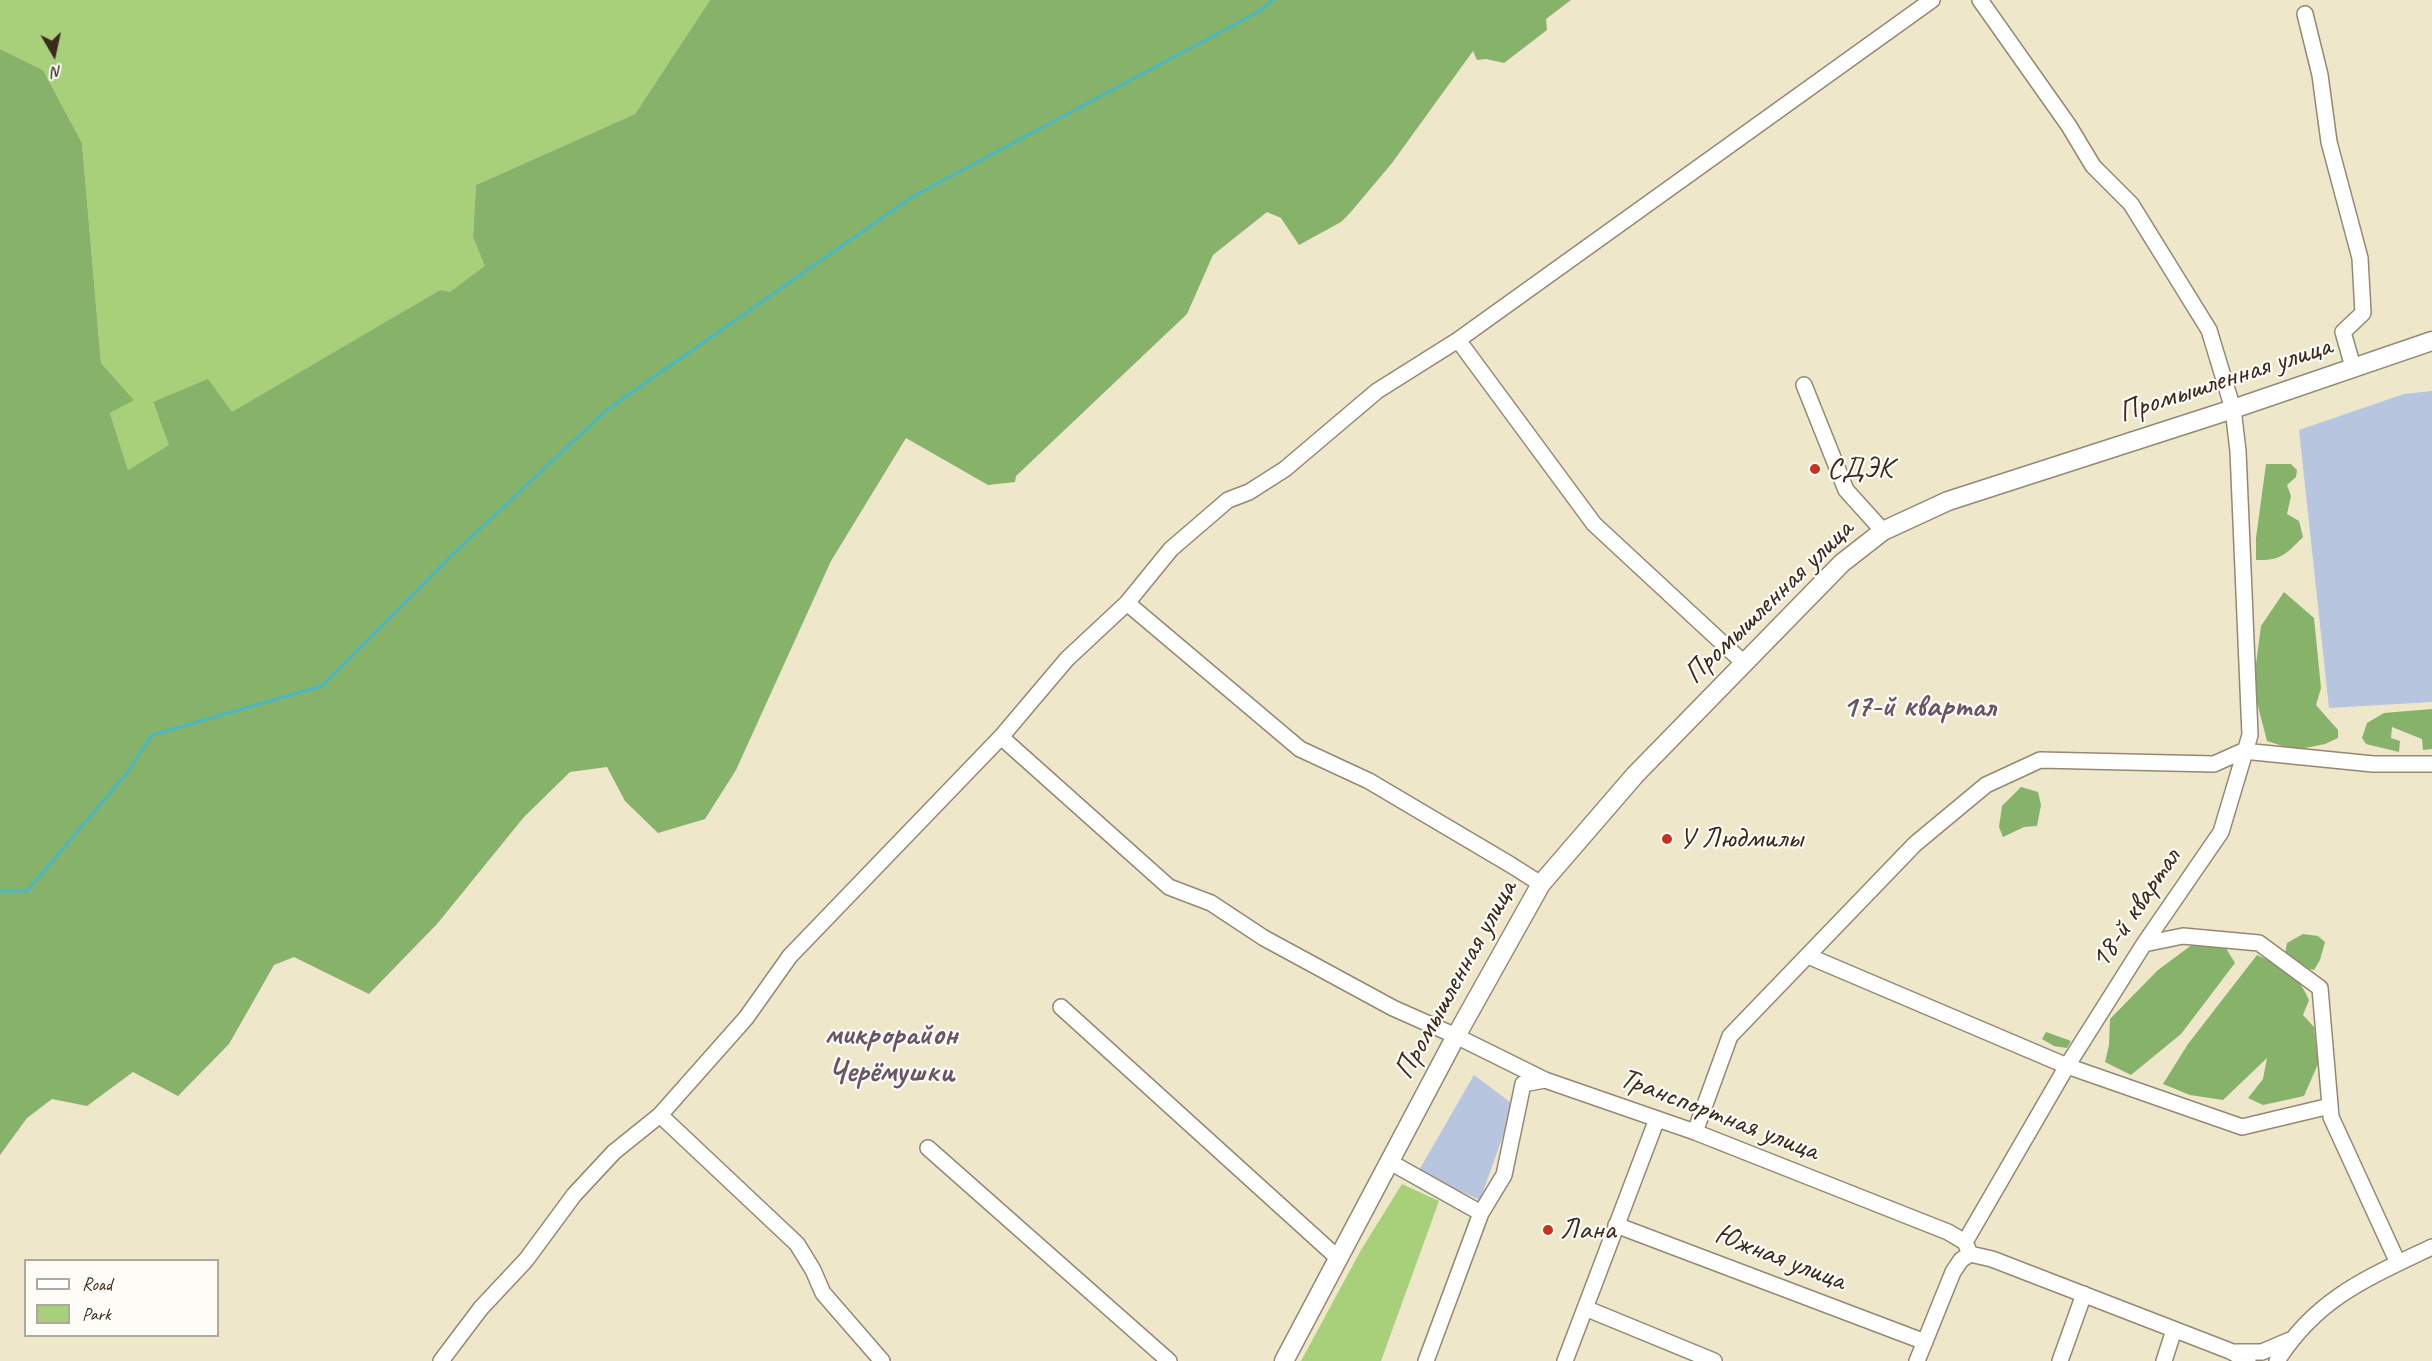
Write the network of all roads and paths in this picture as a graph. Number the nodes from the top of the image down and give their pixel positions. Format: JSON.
{"nodes":[{"id":1,"x":1932,"y":0,"type":"edge"},
{"id":2,"x":1980,"y":0,"type":"edge"},
{"id":3,"x":2305,"y":14,"type":"dead end"},
{"id":4,"x":1458,"y":340,"type":"junction"},
{"id":5,"x":2432,"y":341,"type":"edge"},
{"id":6,"x":2353,"y":367,"type":"junction"},
{"id":7,"x":1804,"y":385,"type":"dead end"},
{"id":8,"x":2233,"y":409,"type":"junction"},
{"id":9,"x":1883,"y":531,"type":"junction"},
{"id":10,"x":1127,"y":603,"type":"junction"},
{"id":11,"x":1745,"y":664,"type":"junction"},
{"id":12,"x":1001,"y":737,"type":"junction"},
{"id":13,"x":2243,"y":751,"type":"junction"},
{"id":14,"x":2432,"y":764,"type":"edge"},
{"id":15,"x":1540,"y":885,"type":"junction"},
{"id":16,"x":2144,"y":944,"type":"junction"},
{"id":17,"x":1808,"y":956,"type":"junction"},
{"id":18,"x":1061,"y":1007,"type":"dead end"},
{"id":19,"x":1456,"y":1036,"type":"junction"},
{"id":20,"x":2067,"y":1066,"type":"junction"},
{"id":21,"x":1545,"y":1080,"type":"junction"},
{"id":22,"x":2330,"y":1106,"type":"junction"},
{"id":23,"x":660,"y":1115,"type":"junction"},
{"id":24,"x":1657,"y":1119,"type":"junction"},
{"id":25,"x":1695,"y":1132,"type":"junction"},
{"id":26,"x":928,"y":1148,"type":"dead end"},
{"id":27,"x":1390,"y":1162,"type":"junction"},
{"id":28,"x":1481,"y":1213,"type":"junction"},
{"id":29,"x":1616,"y":1225,"type":"junction"},
{"id":30,"x":2432,"y":1247,"type":"edge"},
{"id":31,"x":1968,"y":1248,"type":"junction"},
{"id":32,"x":1339,"y":1259,"type":"junction"},
{"id":33,"x":2398,"y":1263,"type":"junction"},
{"id":34,"x":2084,"y":1294,"type":"junction"},
{"id":35,"x":1584,"y":1308,"type":"junction"},
{"id":36,"x":2174,"y":1330,"type":"junction"},
{"id":37,"x":2290,"y":1340,"type":"junction"},
{"id":38,"x":1925,"y":1342,"type":"junction"},
{"id":39,"x":2230,"y":1351,"type":"junction"},
{"id":40,"x":441,"y":1361,"type":"edge"},
{"id":41,"x":882,"y":1361,"type":"edge"},
{"id":42,"x":1169,"y":1361,"type":"edge"},
{"id":43,"x":1284,"y":1361,"type":"edge"},
{"id":44,"x":1426,"y":1361,"type":"edge"},
{"id":45,"x":1565,"y":1361,"type":"edge"},
{"id":46,"x":1714,"y":1361,"type":"edge"},
{"id":47,"x":1917,"y":1361,"type":"edge"},
{"id":48,"x":2060,"y":1361,"type":"edge"},
{"id":49,"x":2164,"y":1361,"type":"edge"},
{"id":50,"x":2248,"y":1361,"type":"edge"},
{"id":51,"x":2277,"y":1361,"type":"edge"}],
"edges":[{"from":1,"to":4,"type":"street"},
{"from":2,"to":8,"type":"street","name":"18-й квартал"},
{"from":3,"to":6,"type":"street"},
{"from":4,"to":10,"type":"street"},
{"from":4,"to":11,"type":"street"},
{"from":5,"to":6,"type":"main road","name":"Промышленная улица"},
{"from":6,"to":8,"type":"main road","name":"Промышленная улица"},
{"from":7,"to":9,"type":"street"},
{"from":8,"to":9,"type":"main road","name":"Промышленная улица"},
{"from":8,"to":13,"type":"street","name":"18-й квартал"},
{"from":9,"to":11,"type":"main road","name":"Промышленная улица"},
{"from":10,"to":12,"type":"street"},
{"from":10,"to":15,"type":"street"},
{"from":11,"to":15,"type":"main road","name":"Промышленная улица"},
{"from":12,"to":19,"type":"street","name":"Транспортная улица"},
{"from":12,"to":23,"type":"street"},
{"from":13,"to":14,"type":"street"},
{"from":13,"to":16,"type":"street","name":"18-й квартал"},
{"from":13,"to":17,"type":"street"},
{"from":15,"to":19,"type":"main road","name":"Промышленная улица"},
{"from":16,"to":20,"type":"street","name":"18-й квартал"},
{"from":16,"to":22,"type":"street"},
{"from":17,"to":20,"type":"street"},
{"from":17,"to":25,"type":"street"},
{"from":18,"to":32,"type":"street"},
{"from":19,"to":21,"type":"street","name":"Транспортная улица"},
{"from":19,"to":27,"type":"main road","name":"Промышленная улица"},
{"from":20,"to":22,"type":"street"},
{"from":20,"to":31,"type":"street","name":"18-й квартал"},
{"from":21,"to":24,"type":"street","name":"Транспортная улица"},
{"from":21,"to":28,"type":"street"},
{"from":22,"to":33,"type":"street"},
{"from":23,"to":40,"type":"street"},
{"from":23,"to":41,"type":"street"},
{"from":24,"to":25,"type":"street","name":"Транспортная улица"},
{"from":24,"to":29,"type":"street"},
{"from":25,"to":31,"type":"street","name":"Транспортная улица"},
{"from":26,"to":42,"type":"street"},
{"from":27,"to":28,"type":"street"},
{"from":27,"to":32,"type":"main road","name":"Промышленная улица"},
{"from":28,"to":44,"type":"street"},
{"from":29,"to":35,"type":"street"},
{"from":29,"to":38,"type":"street","name":"Южная улица"},
{"from":30,"to":33,"type":"street"},
{"from":31,"to":34,"type":"street","name":"Транспортная улица"},
{"from":31,"to":38,"type":"street","name":"18-й квартал"},
{"from":32,"to":43,"type":"main road","name":"Промышленная улица"},
{"from":33,"to":37,"type":"street"},
{"from":34,"to":36,"type":"street","name":"Транспортная улица"},
{"from":34,"to":48,"type":"street"},
{"from":35,"to":45,"type":"street"},
{"from":35,"to":46,"type":"street"},
{"from":36,"to":39,"type":"street","name":"Транспортная улица"},
{"from":36,"to":49,"type":"street"},
{"from":37,"to":39,"type":"street"},
{"from":37,"to":51,"type":"street"},
{"from":38,"to":47,"type":"street","name":"18-й квартал"},
{"from":39,"to":50,"type":"street"}]}
